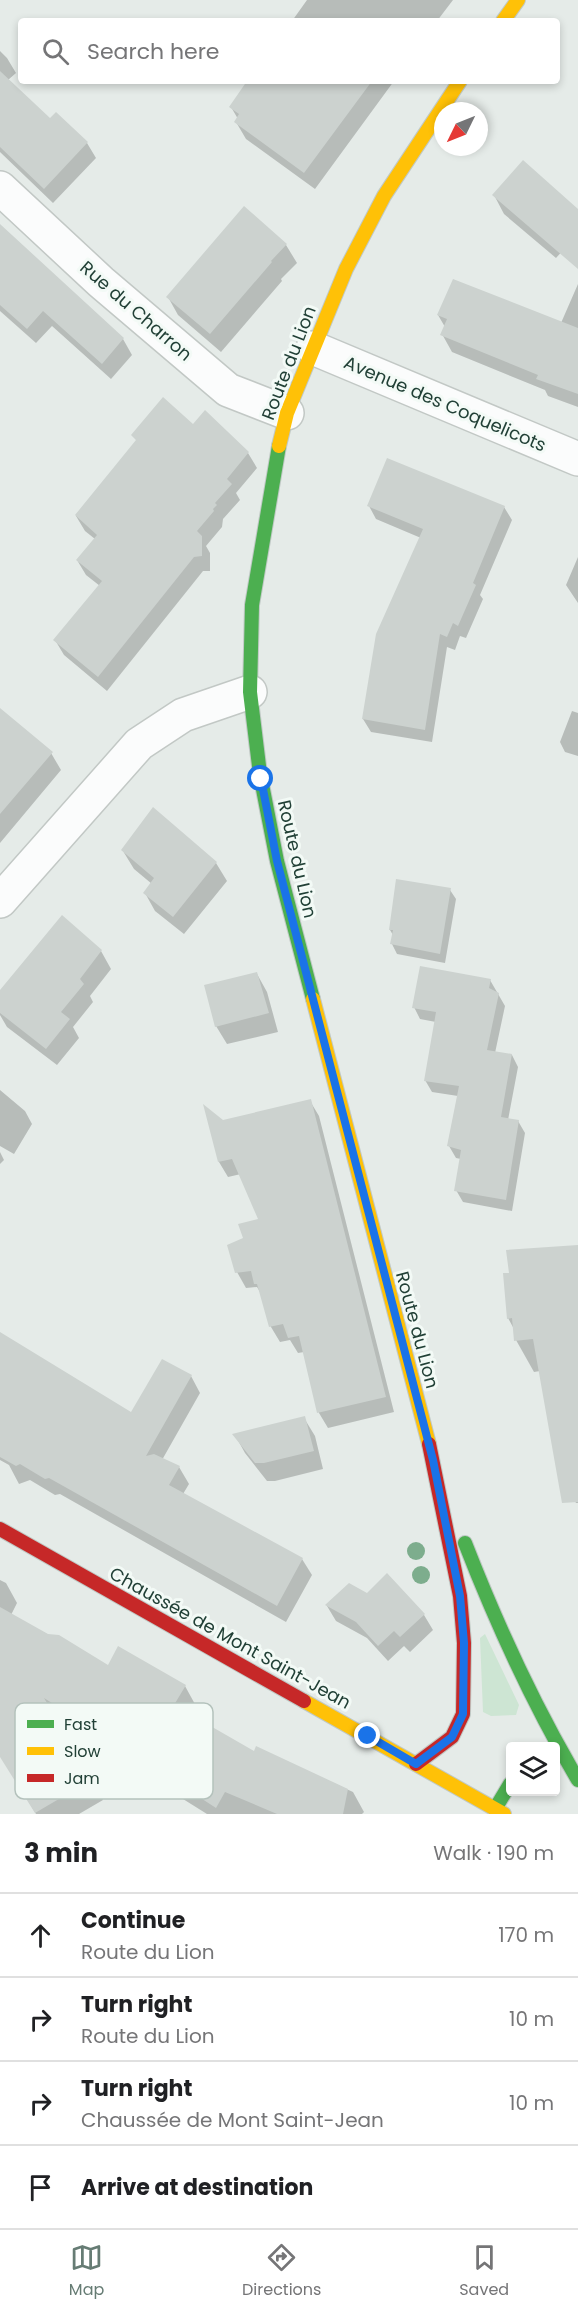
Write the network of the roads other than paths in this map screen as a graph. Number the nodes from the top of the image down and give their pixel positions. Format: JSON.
{"nodes":[{"id":1,"x":518,"y":0,"type":"edge"},
{"id":2,"x":505,"y":18,"type":"edge"},
{"id":3,"x":458,"y":84,"type":"edge"},
{"id":4,"x":0,"y":188,"type":"edge"},
{"id":5,"x":313,"y":348,"type":"junction"},
{"id":6,"x":286,"y":413,"type":"junction"},
{"id":7,"x":578,"y":459,"type":"edge"},
{"id":8,"x":250,"y":692,"type":"junction"},
{"id":9,"x":0,"y":901,"type":"edge"},
{"id":10,"x":433,"y":1460,"type":"junction"},
{"id":11,"x":0,"y":1529,"type":"edge"},
{"id":12,"x":546,"y":1725,"type":"junction"},
{"id":13,"x":537,"y":1739,"type":"dead end"},
{"id":14,"x":416,"y":1764,"type":"junction"},
{"id":15,"x":578,"y":1780,"type":"edge"},
{"id":16,"x":506,"y":1795,"type":"edge"},
{"id":17,"x":500,"y":1811,"type":"edge"}],
"edges":[{"from":1,"to":2,"type":"street"},
{"from":3,"to":5,"type":"street","name":"Route du Lion"},
{"from":4,"to":6,"type":"street","name":"Rue du Charron"},
{"from":5,"to":6,"type":"street","name":"Route du Lion"},
{"from":5,"to":7,"type":"street","name":"Avenue des Coquelicots"},
{"from":6,"to":8,"type":"street","name":"Route du Lion"},
{"from":8,"to":9,"type":"street"},
{"from":8,"to":10,"type":"street","name":"Route du Lion"},
{"from":10,"to":12,"type":"street","name":"Route du Lion"},
{"from":10,"to":14,"type":"street","name":"Route du Lion"},
{"from":11,"to":14,"type":"street","name":"Chaussée de Mont Saint-Jean"},
{"from":12,"to":13,"type":"street"},
{"from":12,"to":15,"type":"street","name":"Route du Lion"},
{"from":14,"to":17,"type":"street","name":"Chaussée de Mont Saint-Jean"},
{"from":16,"to":17,"type":"street"}]}
